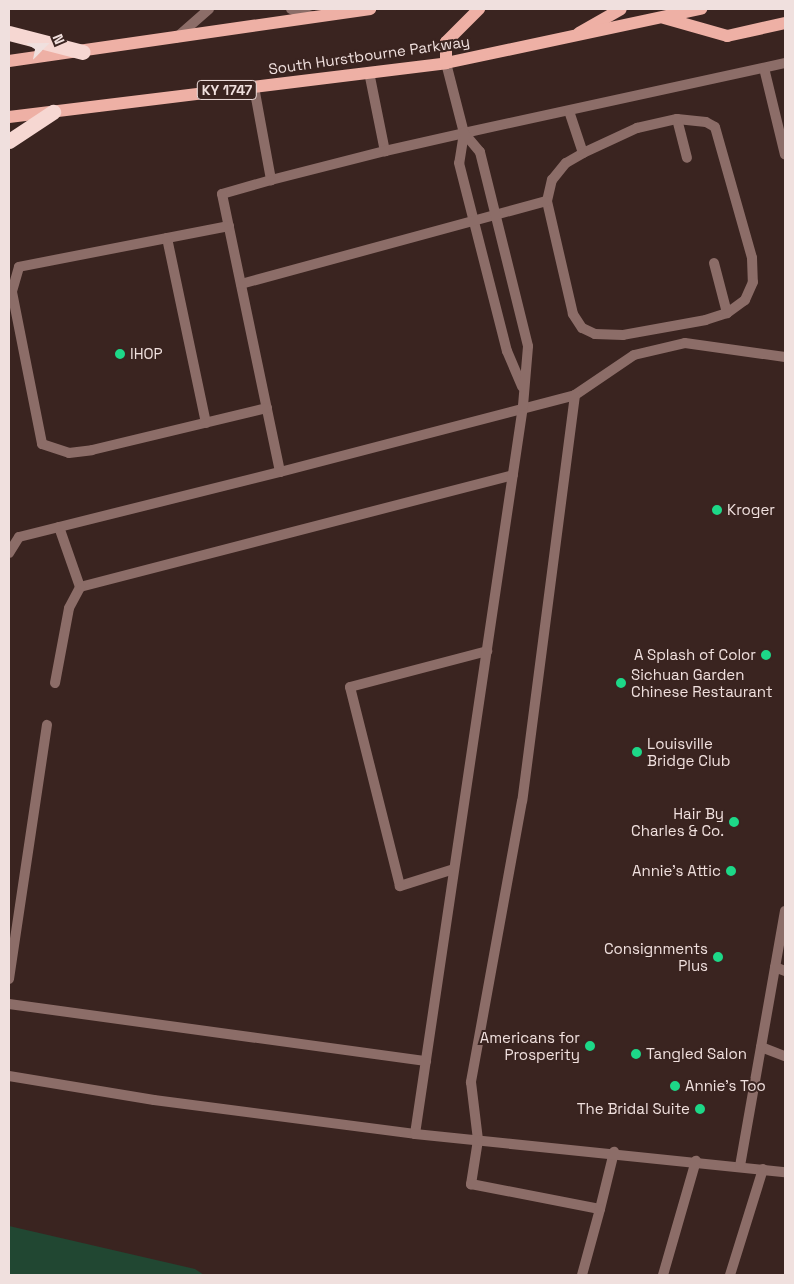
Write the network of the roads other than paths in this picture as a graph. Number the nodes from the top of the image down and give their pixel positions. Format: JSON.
{"nodes":[{"id":1,"x":209,"y":9,"type":"edge"},
{"id":2,"x":291,"y":9,"type":"edge"},
{"id":3,"x":370,"y":9,"type":"edge"},
{"id":4,"x":478,"y":9,"type":"edge"},
{"id":5,"x":621,"y":9,"type":"edge"},
{"id":6,"x":702,"y":9,"type":"edge"},
{"id":7,"x":317,"y":14,"type":"edge"},
{"id":8,"x":664,"y":18,"type":"junction"},
{"id":9,"x":785,"y":23,"type":"edge"},
{"id":10,"x":9,"y":33,"type":"edge"},
{"id":11,"x":175,"y":39,"type":"junction"},
{"id":12,"x":569,"y":39,"type":"junction"},
{"id":13,"x":83,"y":52,"type":"junction"},
{"id":14,"x":9,"y":61,"type":"edge"},
{"id":15,"x":446,"y":63,"type":"junction"},
{"id":16,"x":785,"y":63,"type":"edge"},
{"id":17,"x":764,"y":68,"type":"junction"},
{"id":18,"x":369,"y":72,"type":"junction"},
{"id":19,"x":254,"y":87,"type":"junction"},
{"id":20,"x":569,"y":111,"type":"junction"},
{"id":21,"x":780,"y":111,"type":"edge"},
{"id":22,"x":53,"y":112,"type":"junction"},
{"id":23,"x":9,"y":117,"type":"edge"},
{"id":24,"x":677,"y":119,"type":"junction"},
{"id":25,"x":464,"y":133,"type":"junction"},
{"id":26,"x":9,"y":141,"type":"edge"},
{"id":27,"x":384,"y":151,"type":"junction"},
{"id":28,"x":583,"y":153,"type":"junction"},
{"id":29,"x":785,"y":155,"type":"edge"},
{"id":30,"x":687,"y":158,"type":"dead end"},
{"id":31,"x":271,"y":180,"type":"junction"},
{"id":32,"x":547,"y":201,"type":"junction"},
{"id":33,"x":498,"y":212,"type":"junction"},
{"id":34,"x":474,"y":219,"type":"junction"},
{"id":35,"x":229,"y":226,"type":"junction"},
{"id":36,"x":167,"y":238,"type":"junction"},
{"id":37,"x":714,"y":263,"type":"dead end"},
{"id":38,"x":241,"y":284,"type":"junction"},
{"id":39,"x":727,"y":313,"type":"junction"},
{"id":40,"x":785,"y":357,"type":"edge"},
{"id":41,"x":522,"y":387,"type":"junction"},
{"id":42,"x":575,"y":395,"type":"junction"},
{"id":43,"x":523,"y":406,"type":"junction"},
{"id":44,"x":267,"y":408,"type":"junction"},
{"id":45,"x":206,"y":423,"type":"junction"},
{"id":46,"x":280,"y":472,"type":"junction"},
{"id":47,"x":513,"y":476,"type":"junction"},
{"id":48,"x":59,"y":527,"type":"junction"},
{"id":49,"x":9,"y":553,"type":"edge"},
{"id":50,"x":80,"y":588,"type":"junction"},
{"id":51,"x":486,"y":651,"type":"junction"},
{"id":52,"x":55,"y":682,"type":"dead end"},
{"id":53,"x":47,"y":725,"type":"dead end"},
{"id":54,"x":454,"y":869,"type":"junction"},
{"id":55,"x":785,"y":912,"type":"edge"},
{"id":56,"x":780,"y":969,"type":"edge"},
{"id":57,"x":9,"y":979,"type":"edge"},
{"id":58,"x":9,"y":1004,"type":"edge"},
{"id":59,"x":761,"y":1047,"type":"junction"},
{"id":60,"x":785,"y":1056,"type":"edge"},
{"id":61,"x":426,"y":1061,"type":"junction"},
{"id":62,"x":9,"y":1076,"type":"edge"},
{"id":63,"x":415,"y":1134,"type":"junction"},
{"id":64,"x":478,"y":1140,"type":"junction"},
{"id":65,"x":614,"y":1152,"type":"junction"},
{"id":66,"x":696,"y":1160,"type":"junction"},
{"id":67,"x":740,"y":1166,"type":"junction"},
{"id":68,"x":763,"y":1169,"type":"junction"},
{"id":69,"x":785,"y":1172,"type":"edge"},
{"id":70,"x":600,"y":1209,"type":"junction"},
{"id":71,"x":582,"y":1275,"type":"edge"},
{"id":72,"x":663,"y":1275,"type":"edge"},
{"id":73,"x":730,"y":1275,"type":"edge"}],
"edges":[{"from":1,"to":11,"type":"street"},
{"from":2,"to":7,"type":"street"},
{"from":3,"to":7,"type":"main road"},
{"from":4,"to":15,"type":"main road"},
{"from":5,"to":12,"type":"main road"},
{"from":6,"to":8,"type":"main road","name":"South Hurstbourne Parkway","number":"KY 1747"},
{"from":7,"to":11,"type":"main road"},
{"from":8,"to":9,"type":"main road"},
{"from":8,"to":12,"type":"main road","name":"South Hurstbourne Parkway","number":"KY 1747"},
{"from":10,"to":13,"type":"highway"},
{"from":11,"to":13,"type":"main road"},
{"from":12,"to":15,"type":"main road","name":"South Hurstbourne Parkway","number":"KY 1747"},
{"from":13,"to":14,"type":"main road"},
{"from":15,"to":18,"type":"main road","name":"South Hurstbourne Parkway","number":"KY 1747"},
{"from":15,"to":25,"type":"street"},
{"from":16,"to":17,"type":"street"},
{"from":17,"to":20,"type":"street"},
{"from":17,"to":21,"type":"street"},
{"from":18,"to":19,"type":"main road","name":"South Hurstbourne Parkway","number":"KY 1747"},
{"from":18,"to":27,"type":"street"},
{"from":19,"to":22,"type":"main road","name":"South Hurstbourne Parkway","number":"KY 1747"},
{"from":19,"to":31,"type":"street"},
{"from":20,"to":25,"type":"street"},
{"from":20,"to":28,"type":"street"},
{"from":21,"to":29,"type":"street"},
{"from":22,"to":23,"type":"main road","name":"South Hurstbourne Parkway","number":"KY 1747"},
{"from":22,"to":26,"type":"highway"},
{"from":24,"to":28,"type":"street"},
{"from":24,"to":30,"type":"street"},
{"from":24,"to":39,"type":"street"},
{"from":25,"to":27,"type":"street"},
{"from":25,"to":33,"type":"street"},
{"from":25,"to":34,"type":"street"},
{"from":27,"to":31,"type":"street"},
{"from":28,"to":32,"type":"street"},
{"from":31,"to":35,"type":"street"},
{"from":32,"to":33,"type":"street"},
{"from":32,"to":39,"type":"street"},
{"from":33,"to":34,"type":"street"},
{"from":33,"to":41,"type":"street"},
{"from":34,"to":38,"type":"street"},
{"from":34,"to":41,"type":"street"},
{"from":35,"to":36,"type":"street"},
{"from":35,"to":38,"type":"street"},
{"from":36,"to":45,"type":"street"},
{"from":36,"to":45,"type":"street"},
{"from":37,"to":39,"type":"street"},
{"from":38,"to":44,"type":"street"},
{"from":40,"to":42,"type":"street"},
{"from":41,"to":43,"type":"street"},
{"from":42,"to":43,"type":"street"},
{"from":42,"to":64,"type":"street"},
{"from":43,"to":46,"type":"street"},
{"from":43,"to":47,"type":"street"},
{"from":44,"to":45,"type":"street"},
{"from":44,"to":46,"type":"street"},
{"from":46,"to":48,"type":"street"},
{"from":47,"to":50,"type":"street"},
{"from":47,"to":51,"type":"street"},
{"from":48,"to":49,"type":"street"},
{"from":48,"to":50,"type":"street"},
{"from":50,"to":52,"type":"street"},
{"from":51,"to":54,"type":"street"},
{"from":51,"to":54,"type":"street"},
{"from":53,"to":57,"type":"street"},
{"from":54,"to":61,"type":"street"},
{"from":55,"to":56,"type":"street"},
{"from":56,"to":59,"type":"street"},
{"from":58,"to":61,"type":"street"},
{"from":59,"to":60,"type":"street"},
{"from":59,"to":67,"type":"street"},
{"from":61,"to":63,"type":"street"},
{"from":62,"to":63,"type":"street"},
{"from":63,"to":64,"type":"street"},
{"from":64,"to":65,"type":"street"},
{"from":64,"to":70,"type":"street"},
{"from":65,"to":66,"type":"street"},
{"from":65,"to":70,"type":"street"},
{"from":66,"to":67,"type":"street"},
{"from":66,"to":72,"type":"street"},
{"from":67,"to":68,"type":"street"},
{"from":68,"to":69,"type":"street"},
{"from":68,"to":73,"type":"street"},
{"from":70,"to":71,"type":"street"}]}
